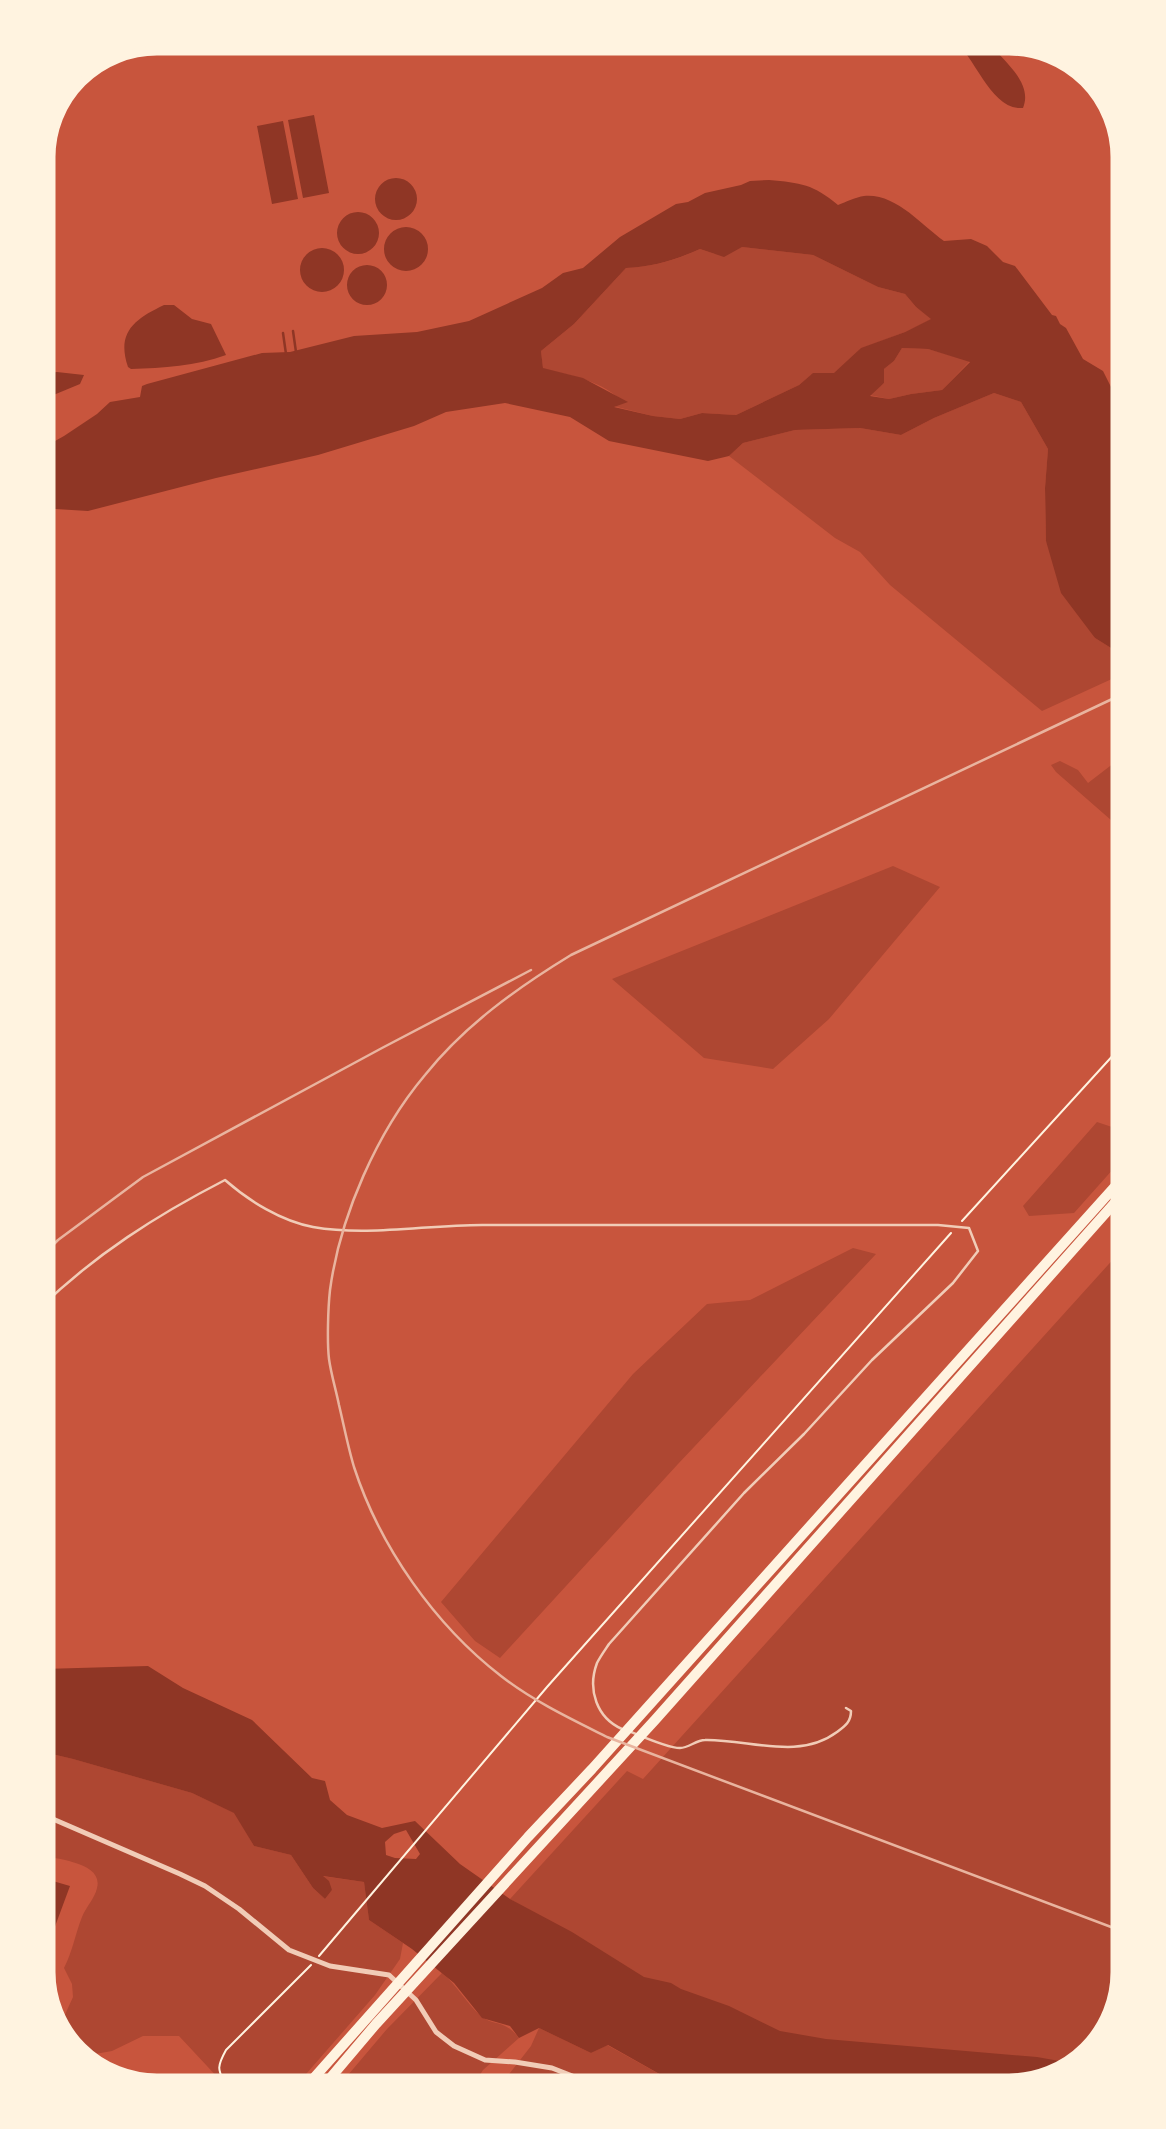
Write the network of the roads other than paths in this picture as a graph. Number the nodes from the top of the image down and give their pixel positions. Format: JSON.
{"nodes":[{"id":1,"x":1115,"y":1187,"type":"edge"},
{"id":2,"x":1115,"y":1204,"type":"edge"},
{"id":3,"x":51,"y":1296,"type":"edge"},
{"id":4,"x":846,"y":1708,"type":"dead end"},
{"id":5,"x":51,"y":1819,"type":"edge"},
{"id":6,"x":314,"y":2078,"type":"edge"},
{"id":7,"x":332,"y":2078,"type":"edge"},
{"id":8,"x":577,"y":2078,"type":"edge"}],
"edges":[{"from":1,"to":6,"type":"highway"},
{"from":2,"to":7,"type":"highway"},
{"from":3,"to":4,"type":"lane"},
{"from":5,"to":8,"type":"street"}]}
